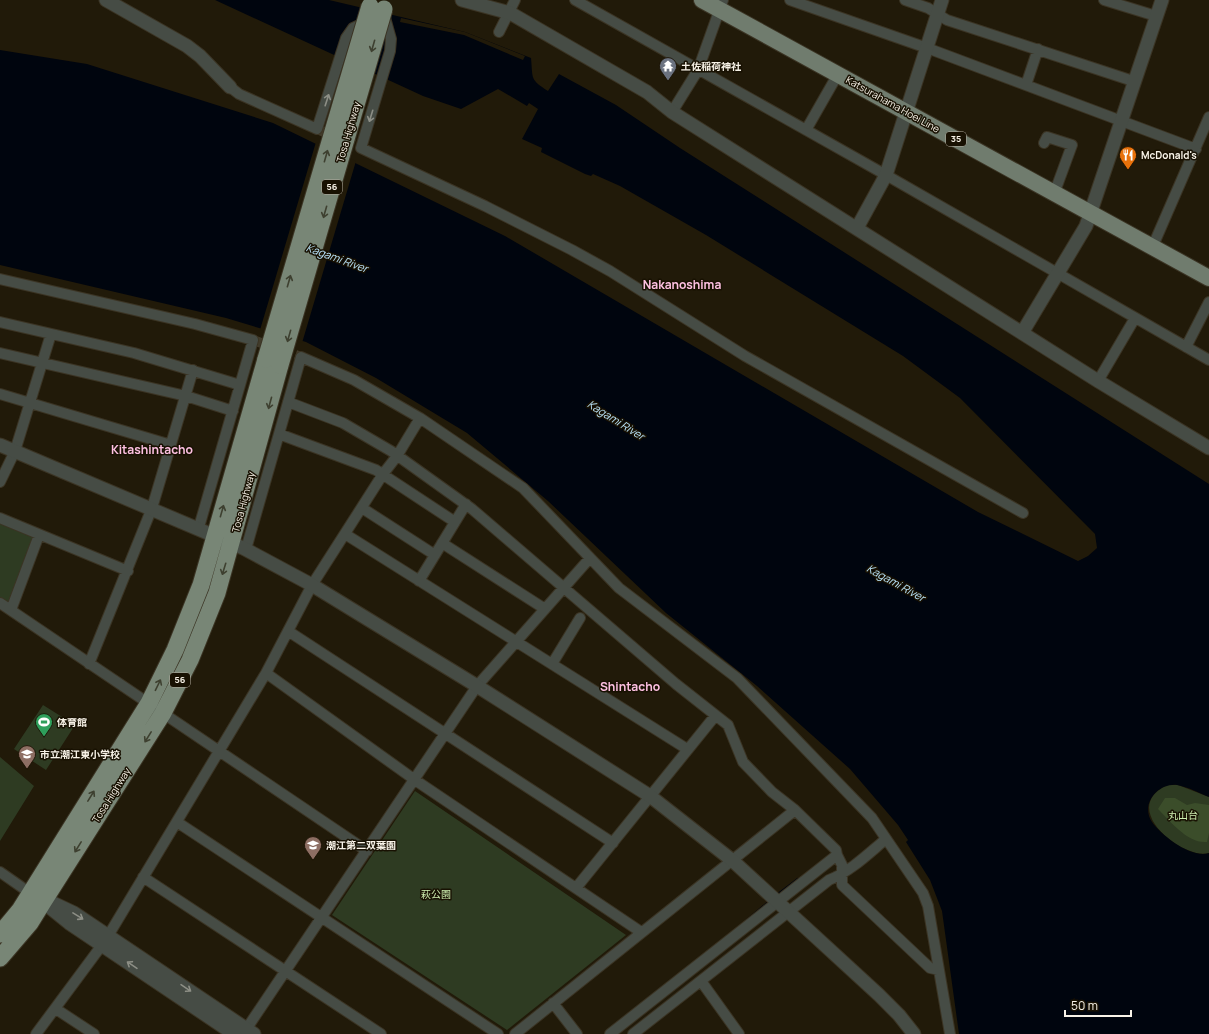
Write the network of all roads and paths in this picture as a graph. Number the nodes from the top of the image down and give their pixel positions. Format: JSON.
{"nodes":[{"id":1,"x":106,"y":0,"type":"edge"},
{"id":2,"x":462,"y":0,"type":"edge"},
{"id":3,"x":515,"y":0,"type":"edge"},
{"id":4,"x":575,"y":0,"type":"edge"},
{"id":5,"x":702,"y":0,"type":"edge"},
{"id":6,"x":790,"y":0,"type":"edge"},
{"id":7,"x":905,"y":0,"type":"edge"},
{"id":8,"x":942,"y":0,"type":"edge"},
{"id":9,"x":1104,"y":0,"type":"edge"},
{"id":10,"x":1162,"y":0,"type":"edge"},
{"id":11,"x":721,"y":5,"type":"edge"},
{"id":12,"x":377,"y":8,"type":"edge"},
{"id":13,"x":510,"y":13,"type":"junction"},
{"id":14,"x":937,"y":14,"type":"junction"},
{"id":15,"x":1156,"y":16,"type":"junction"},
{"id":16,"x":499,"y":32,"type":"dead end"},
{"id":17,"x":927,"y":48,"type":"junction"},
{"id":18,"x":1038,"y":49,"type":"junction"},
{"id":19,"x":698,"y":70,"type":"junction"},
{"id":20,"x":838,"y":74,"type":"junction"},
{"id":21,"x":1133,"y":81,"type":"junction"},
{"id":22,"x":1026,"y":85,"type":"junction"},
{"id":23,"x":230,"y":87,"type":"joint"},
{"id":24,"x":906,"y":111,"type":"junction"},
{"id":25,"x":672,"y":112,"type":"junction"},
{"id":26,"x":1209,"y":117,"type":"edge"},
{"id":27,"x":1120,"y":120,"type":"junction"},
{"id":28,"x":806,"y":130,"type":"junction"},
{"id":29,"x":1044,"y":143,"type":"dead end"},
{"id":30,"x":1196,"y":149,"type":"junction"},
{"id":31,"x":886,"y":175,"type":"junction"},
{"id":32,"x":1054,"y":194,"type":"junction"},
{"id":33,"x":1090,"y":214,"type":"junction"},
{"id":34,"x":857,"y":228,"type":"junction"},
{"id":35,"x":1152,"y":248,"type":"junction"},
{"id":36,"x":1058,"y":273,"type":"junction"},
{"id":37,"x":1209,"y":278,"type":"edge"},
{"id":38,"x":0,"y":279,"type":"edge"},
{"id":39,"x":1209,"y":302,"type":"edge"},
{"id":40,"x":1135,"y":318,"type":"junction"},
{"id":41,"x":0,"y":322,"type":"edge"},
{"id":42,"x":1022,"y":333,"type":"junction"},
{"id":43,"x":51,"y":334,"type":"junction"},
{"id":44,"x":1186,"y":347,"type":"junction"},
{"id":45,"x":0,"y":353,"type":"edge"},
{"id":46,"x":1209,"y":360,"type":"edge"},
{"id":47,"x":273,"y":362,"type":"junction"},
{"id":48,"x":43,"y":363,"type":"junction"},
{"id":49,"x":193,"y":370,"type":"junction"},
{"id":50,"x":1098,"y":381,"type":"junction"},
{"id":51,"x":240,"y":385,"type":"junction"},
{"id":52,"x":0,"y":394,"type":"edge"},
{"id":53,"x":186,"y":396,"type":"junction"},
{"id":54,"x":288,"y":402,"type":"junction"},
{"id":55,"x":30,"y":403,"type":"junction"},
{"id":56,"x":233,"y":411,"type":"junction"},
{"id":57,"x":420,"y":418,"type":"junction"},
{"id":58,"x":279,"y":434,"type":"junction"},
{"id":59,"x":0,"y":445,"type":"edge"},
{"id":60,"x":171,"y":445,"type":"junction"},
{"id":61,"x":1209,"y":448,"type":"edge"},
{"id":62,"x":15,"y":451,"type":"junction"},
{"id":63,"x":396,"y":456,"type":"junction"},
{"id":64,"x":383,"y":474,"type":"junction"},
{"id":65,"x":0,"y":482,"type":"edge"},
{"id":66,"x":466,"y":504,"type":"junction"},
{"id":67,"x":152,"y":508,"type":"junction"},
{"id":68,"x":362,"y":508,"type":"junction"},
{"id":69,"x":1023,"y":513,"type":"dead end"},
{"id":70,"x":0,"y":518,"type":"edge"},
{"id":71,"x":455,"y":522,"type":"junction"},
{"id":72,"x":199,"y":527,"type":"junction"},
{"id":73,"x":344,"y":534,"type":"junction"},
{"id":74,"x":39,"y":535,"type":"junction"},
{"id":75,"x":216,"y":535,"type":"junction"},
{"id":76,"x":442,"y":543,"type":"junction"},
{"id":77,"x":239,"y":546,"type":"junction"},
{"id":78,"x":435,"y":555,"type":"junction"},
{"id":79,"x":590,"y":558,"type":"junction"},
{"id":80,"x":128,"y":571,"type":"junction"},
{"id":81,"x":419,"y":581,"type":"junction"},
{"id":82,"x":312,"y":585,"type":"junction"},
{"id":83,"x":565,"y":588,"type":"junction"},
{"id":84,"x":0,"y":603,"type":"edge"},
{"id":85,"x":545,"y":609,"type":"junction"},
{"id":86,"x":10,"y":610,"type":"junction"},
{"id":87,"x":580,"y":618,"type":"dead end"},
{"id":88,"x":288,"y":631,"type":"junction"},
{"id":89,"x":516,"y":642,"type":"junction"},
{"id":90,"x":89,"y":664,"type":"junction"},
{"id":91,"x":552,"y":664,"type":"junction"},
{"id":92,"x":266,"y":673,"type":"junction"},
{"id":93,"x":477,"y":686,"type":"junction"},
{"id":94,"x":149,"y":703,"type":"junction"},
{"id":95,"x":163,"y":713,"type":"junction"},
{"id":96,"x":715,"y":716,"type":"junction"},
{"id":97,"x":445,"y":734,"type":"junction"},
{"id":98,"x":687,"y":749,"type":"junction"},
{"id":99,"x":218,"y":752,"type":"junction"},
{"id":100,"x":414,"y":780,"type":"junction"},
{"id":101,"x":650,"y":796,"type":"junction"},
{"id":102,"x":795,"y":810,"type":"junction"},
{"id":103,"x":177,"y":822,"type":"junction"},
{"id":104,"x":886,"y":839,"type":"junction"},
{"id":105,"x":613,"y":843,"type":"junction"},
{"id":106,"x":367,"y":851,"type":"junction"},
{"id":107,"x":837,"y":855,"type":"junction"},
{"id":108,"x":733,"y":861,"type":"junction"},
{"id":109,"x":0,"y":872,"type":"edge"},
{"id":110,"x":841,"y":876,"type":"junction"},
{"id":111,"x":143,"y":877,"type":"junction"},
{"id":112,"x":576,"y":888,"type":"junction"},
{"id":113,"x":40,"y":898,"type":"junction"},
{"id":114,"x":777,"y":902,"type":"junction"},
{"id":115,"x":788,"y":912,"type":"junction"},
{"id":116,"x":323,"y":917,"type":"junction"},
{"id":117,"x":641,"y":932,"type":"junction"},
{"id":118,"x":0,"y":934,"type":"edge"},
{"id":119,"x":105,"y":940,"type":"junction"},
{"id":120,"x":0,"y":958,"type":"edge"},
{"id":121,"x":939,"y":970,"type":"junction"},
{"id":122,"x":287,"y":971,"type":"junction"},
{"id":123,"x":701,"y":980,"type":"junction"},
{"id":124,"x":553,"y":1004,"type":"junction"},
{"id":125,"x":56,"y":1009,"type":"junction"},
{"id":126,"x":248,"y":1032,"type":"edge"},
{"id":127,"x":36,"y":1034,"type":"edge"},
{"id":128,"x":94,"y":1034,"type":"edge"},
{"id":129,"x":234,"y":1034,"type":"edge"},
{"id":130,"x":381,"y":1034,"type":"edge"},
{"id":131,"x":498,"y":1034,"type":"edge"},
{"id":132,"x":515,"y":1034,"type":"edge"},
{"id":133,"x":577,"y":1034,"type":"edge"},
{"id":134,"x":610,"y":1034,"type":"edge"},
{"id":135,"x":633,"y":1034,"type":"edge"},
{"id":136,"x":739,"y":1034,"type":"edge"},
{"id":137,"x":914,"y":1034,"type":"edge"},
{"id":138,"x":950,"y":1034,"type":"edge"}],
"edges":[{"from":1,"to":23,"type":"street"},
{"from":2,"to":13,"type":"street"},
{"from":3,"to":13,"type":"street"},
{"from":4,"to":19,"type":"street"},
{"from":5,"to":11,"type":"main road","name":"Katsurahama Hoei Line","number":"35"},
{"from":6,"to":17,"type":"street"},
{"from":7,"to":14,"type":"street"},
{"from":8,"to":14,"type":"street"},
{"from":9,"to":15,"type":"street"},
{"from":10,"to":15,"type":"street"},
{"from":11,"to":19,"type":"street"},
{"from":11,"to":20,"type":"main road","name":"Katsurahama Hoei Line","number":"35"},
{"from":23,"to":12,"type":"street","one_way":true},
{"from":12,"to":47,"type":"highway","name":"Tosa Highway","number":"56","bridge":true},
{"from":12,"to":69,"type":"street","one_way":true},
{"from":13,"to":16,"type":"street"},
{"from":13,"to":25,"type":"street"},
{"from":14,"to":17,"type":"street"},
{"from":14,"to":18,"type":"street"},
{"from":15,"to":21,"type":"street"},
{"from":17,"to":22,"type":"street"},
{"from":17,"to":24,"type":"street"},
{"from":18,"to":21,"type":"street"},
{"from":18,"to":22,"type":"street"},
{"from":19,"to":25,"type":"street"},
{"from":19,"to":28,"type":"street"},
{"from":20,"to":24,"type":"main road","name":"Katsurahama Hoei Line","number":"35"},
{"from":20,"to":28,"type":"street"},
{"from":21,"to":27,"type":"street"},
{"from":22,"to":27,"type":"street"},
{"from":24,"to":31,"type":"street"},
{"from":24,"to":32,"type":"main road","name":"Katsurahama Hoei Line","number":"35"},
{"from":25,"to":34,"type":"street"},
{"from":26,"to":30,"type":"street"},
{"from":27,"to":30,"type":"street"},
{"from":27,"to":33,"type":"street"},
{"from":28,"to":31,"type":"street"},
{"from":29,"to":32,"type":"street"},
{"from":30,"to":35,"type":"street"},
{"from":31,"to":34,"type":"street"},
{"from":31,"to":36,"type":"street"},
{"from":32,"to":33,"type":"main road","name":"Katsurahama Hoei Line","number":"35"},
{"from":33,"to":35,"type":"main road","name":"Katsurahama Hoei Line","number":"35"},
{"from":33,"to":36,"type":"street"},
{"from":34,"to":42,"type":"street"},
{"from":35,"to":37,"type":"main road","name":"Katsurahama Hoei Line","number":"35"},
{"from":36,"to":40,"type":"street"},
{"from":36,"to":42,"type":"street"},
{"from":38,"to":51,"type":"street"},
{"from":39,"to":44,"type":"street"},
{"from":40,"to":44,"type":"street"},
{"from":40,"to":50,"type":"street"},
{"from":41,"to":43,"type":"street"},
{"from":42,"to":50,"type":"street"},
{"from":43,"to":48,"type":"street"},
{"from":43,"to":49,"type":"street"},
{"from":44,"to":46,"type":"street"},
{"from":45,"to":48,"type":"street"},
{"from":75,"to":47,"type":"highway","name":"Tosa Highway","number":"56","one_way":true},
{"from":47,"to":77,"type":"highway","name":"Tosa Highway","number":"56","one_way":true},
{"from":48,"to":53,"type":"street"},
{"from":48,"to":55,"type":"street"},
{"from":49,"to":51,"type":"street"},
{"from":49,"to":53,"type":"street"},
{"from":50,"to":61,"type":"street"},
{"from":51,"to":56,"type":"street"},
{"from":52,"to":55,"type":"street"},
{"from":53,"to":56,"type":"street"},
{"from":53,"to":60,"type":"street"},
{"from":54,"to":57,"type":"street"},
{"from":54,"to":58,"type":"street"},
{"from":54,"to":63,"type":"street"},
{"from":55,"to":60,"type":"street"},
{"from":55,"to":62,"type":"street"},
{"from":56,"to":72,"type":"street"},
{"from":57,"to":63,"type":"street"},
{"from":57,"to":79,"type":"street"},
{"from":58,"to":64,"type":"street"},
{"from":58,"to":77,"type":"street"},
{"from":59,"to":62,"type":"street"},
{"from":60,"to":67,"type":"street"},
{"from":62,"to":65,"type":"street"},
{"from":62,"to":67,"type":"street"},
{"from":63,"to":64,"type":"street"},
{"from":63,"to":66,"type":"street"},
{"from":64,"to":68,"type":"street"},
{"from":64,"to":71,"type":"street"},
{"from":66,"to":71,"type":"street"},
{"from":66,"to":83,"type":"street"},
{"from":67,"to":72,"type":"street"},
{"from":67,"to":80,"type":"street"},
{"from":68,"to":73,"type":"street"},
{"from":68,"to":78,"type":"street"},
{"from":70,"to":74,"type":"street"},
{"from":71,"to":76,"type":"street"},
{"from":72,"to":75,"type":"street"},
{"from":73,"to":81,"type":"street"},
{"from":73,"to":82,"type":"street"},
{"from":74,"to":80,"type":"street"},
{"from":74,"to":86,"type":"street"},
{"from":75,"to":77,"type":"street"},
{"from":94,"to":75,"type":"highway","name":"Tosa Highway","number":"56","one_way":true},
{"from":76,"to":78,"type":"street"},
{"from":76,"to":85,"type":"street"},
{"from":77,"to":82,"type":"street"},
{"from":77,"to":95,"type":"highway","name":"Tosa Highway","number":"56","one_way":true},
{"from":78,"to":81,"type":"street"},
{"from":79,"to":83,"type":"street"},
{"from":79,"to":104,"type":"street"},
{"from":80,"to":90,"type":"street"},
{"from":81,"to":89,"type":"street"},
{"from":82,"to":88,"type":"street"},
{"from":82,"to":93,"type":"street"},
{"from":83,"to":85,"type":"street"},
{"from":83,"to":96,"type":"street"},
{"from":84,"to":86,"type":"street"},
{"from":85,"to":89,"type":"street"},
{"from":86,"to":90,"type":"street"},
{"from":87,"to":91,"type":"street"},
{"from":88,"to":92,"type":"street"},
{"from":88,"to":97,"type":"street"},
{"from":89,"to":91,"type":"street"},
{"from":89,"to":93,"type":"street"},
{"from":90,"to":94,"type":"street"},
{"from":91,"to":98,"type":"street"},
{"from":92,"to":99,"type":"street"},
{"from":92,"to":100,"type":"street"},
{"from":93,"to":97,"type":"street"},
{"from":93,"to":101,"type":"street"},
{"from":94,"to":95,"type":"street"},
{"from":113,"to":94,"type":"highway","name":"Tosa Highway","number":"56","one_way":true},
{"from":95,"to":99,"type":"street"},
{"from":95,"to":113,"type":"highway","name":"Tosa Highway","number":"56","one_way":true},
{"from":96,"to":98,"type":"street"},
{"from":96,"to":102,"type":"street"},
{"from":97,"to":100,"type":"street"},
{"from":97,"to":105,"type":"street"},
{"from":98,"to":101,"type":"street"},
{"from":99,"to":103,"type":"street"},
{"from":99,"to":106,"type":"street"},
{"from":100,"to":106,"type":"street"},
{"from":100,"to":112,"type":"street"},
{"from":101,"to":105,"type":"street"},
{"from":101,"to":108,"type":"street"},
{"from":102,"to":107,"type":"street"},
{"from":102,"to":108,"type":"street"},
{"from":103,"to":111,"type":"street"},
{"from":103,"to":116,"type":"street"},
{"from":104,"to":110,"type":"street"},
{"from":104,"to":121,"type":"street"},
{"from":105,"to":112,"type":"street"},
{"from":106,"to":116,"type":"street"},
{"from":107,"to":110,"type":"street"},
{"from":107,"to":114,"type":"street"},
{"from":108,"to":114,"type":"street"},
{"from":108,"to":117,"type":"street"},
{"from":109,"to":113,"type":"street"},
{"from":110,"to":115,"type":"street"},
{"from":110,"to":121,"type":"street"},
{"from":111,"to":119,"type":"street"},
{"from":111,"to":122,"type":"street"},
{"from":112,"to":117,"type":"street"},
{"from":113,"to":118,"type":"highway","name":"Tosa Highway","number":"56"},
{"from":113,"to":119,"type":"street"},
{"from":113,"to":120,"type":"highway","name":"Tosa Highway","number":"56"},
{"from":114,"to":115,"type":"street"},
{"from":114,"to":134,"type":"street"},
{"from":115,"to":123,"type":"street"},
{"from":115,"to":137,"type":"street"},
{"from":116,"to":122,"type":"street"},
{"from":116,"to":131,"type":"street"},
{"from":117,"to":124,"type":"street"},
{"from":119,"to":125,"type":"street"},
{"from":119,"to":126,"type":"street","one_way":true},
{"from":129,"to":119,"type":"street","one_way":true},
{"from":121,"to":138,"type":"street"},
{"from":122,"to":126,"type":"street"},
{"from":122,"to":130,"type":"street"},
{"from":123,"to":135,"type":"street"},
{"from":123,"to":136,"type":"street"},
{"from":124,"to":132,"type":"street"},
{"from":124,"to":133,"type":"street"},
{"from":125,"to":127,"type":"street"},
{"from":125,"to":128,"type":"street"}]}
